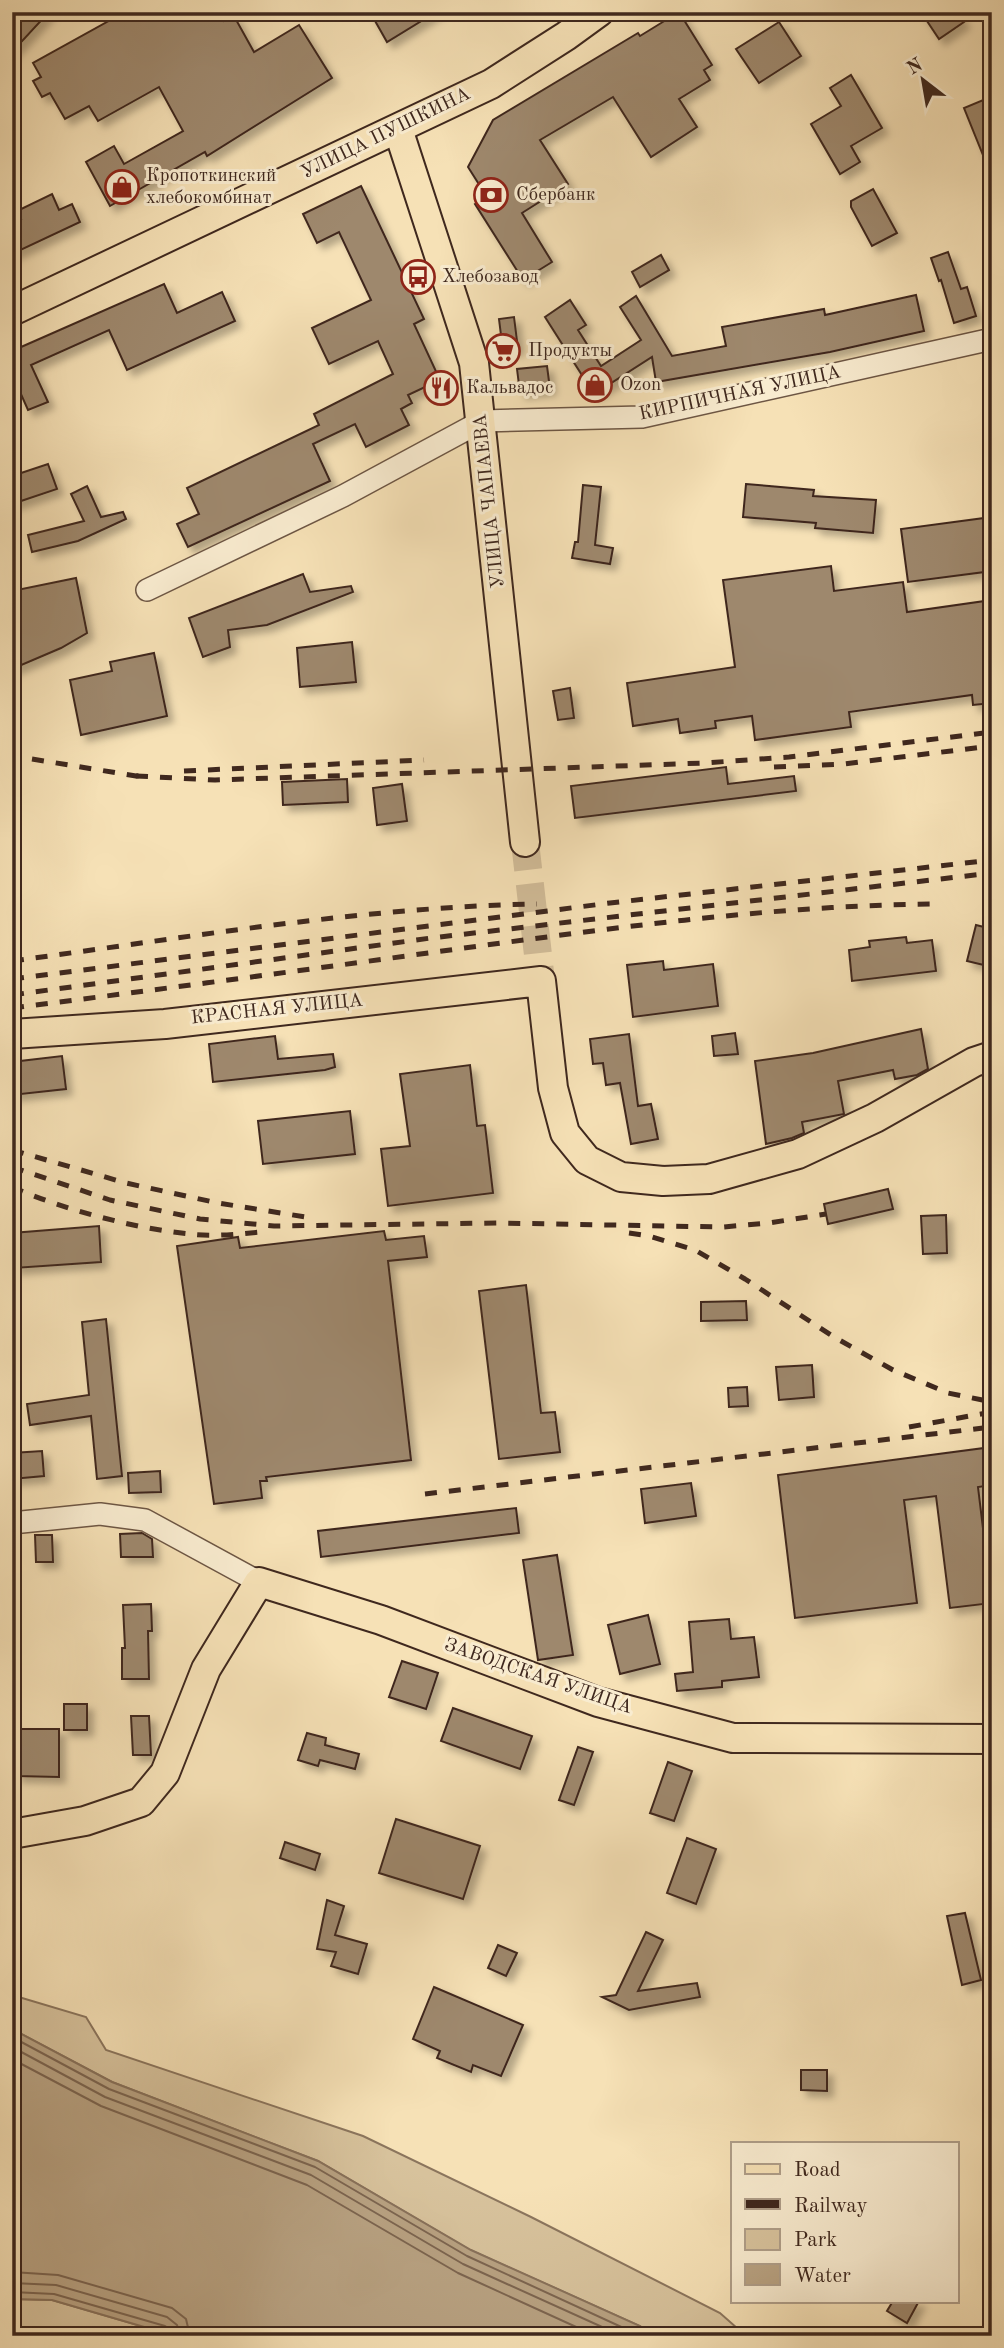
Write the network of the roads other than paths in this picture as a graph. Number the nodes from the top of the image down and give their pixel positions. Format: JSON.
{"nodes":[{"id":1,"x":599,"y":12,"type":"edge"},
{"id":2,"x":398,"y":129,"type":"junction"},
{"id":3,"x":12,"y":311,"type":"edge"},
{"id":4,"x":992,"y":339,"type":"edge"},
{"id":5,"x":482,"y":421,"type":"junction"},
{"id":6,"x":147,"y":590,"type":"dead end"},
{"id":7,"x":525,"y":842,"type":"tunnel mouth"},
{"id":8,"x":12,"y":1034,"type":"edge"},
{"id":9,"x":992,"y":1056,"type":"edge"},
{"id":10,"x":12,"y":1522,"type":"edge"},
{"id":11,"x":259,"y":1582,"type":"junction"},
{"id":12,"x":992,"y":1739,"type":"edge"},
{"id":13,"x":12,"y":1834,"type":"edge"}],
"edges":[{"from":1,"to":2,"type":"main road","name":"УЛИЦА ПУШКИНА"},
{"from":2,"to":3,"type":"main road","name":"УЛИЦА ПУШКИНА"},
{"from":2,"to":5,"type":"main road","name":"УЛИЦА ЧАПАЕВА"},
{"from":4,"to":5,"type":"street","name":"КИРПИЧНАЯ УЛИЦА"},
{"from":5,"to":6,"type":"street","name":"КИРПИЧНАЯ УЛИЦА"},
{"from":5,"to":7,"type":"main road","name":"УЛИЦА ЧАПАЕВА"},
{"from":8,"to":9,"type":"main road","name":"КРАСНАЯ УЛИЦА"},
{"from":10,"to":11,"type":"street"},
{"from":11,"to":12,"type":"main road","name":"ЗАВОДСКАЯ УЛИЦА"},
{"from":11,"to":13,"type":"main road"}]}
